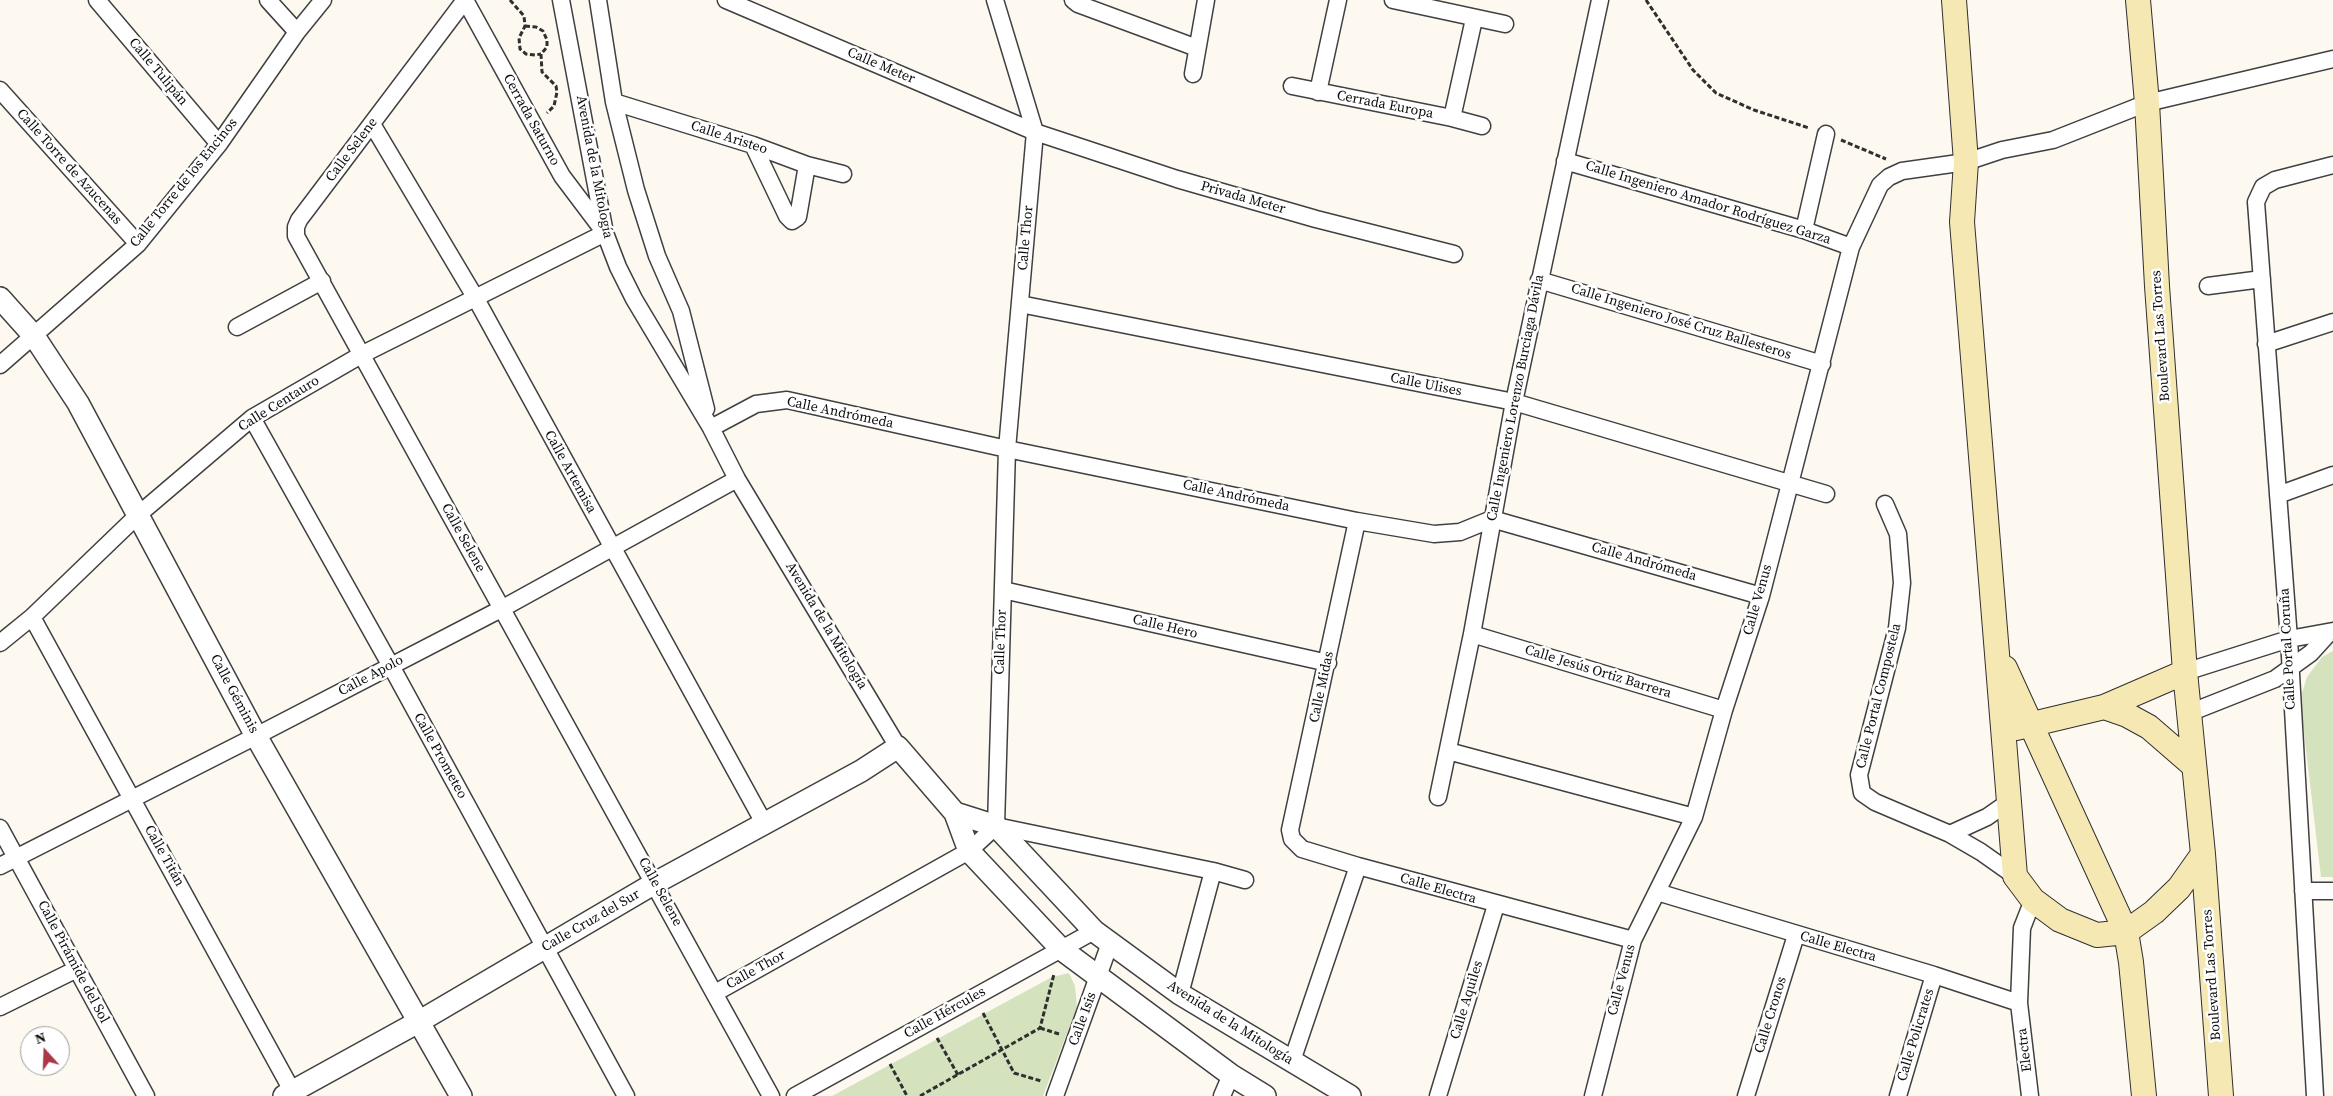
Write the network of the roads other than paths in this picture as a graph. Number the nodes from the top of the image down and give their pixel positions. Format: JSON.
{"nodes":[{"id":1,"x":97,"y":0,"type":"edge"},
{"id":2,"x":268,"y":0,"type":"edge"},
{"id":3,"x":323,"y":0,"type":"edge"},
{"id":4,"x":465,"y":0,"type":"edge"},
{"id":5,"x":561,"y":0,"type":"edge"},
{"id":6,"x":598,"y":0,"type":"edge"},
{"id":7,"x":726,"y":0,"type":"edge"},
{"id":8,"x":995,"y":0,"type":"edge"},
{"id":9,"x":1073,"y":0,"type":"edge"},
{"id":10,"x":1206,"y":0,"type":"edge"},
{"id":11,"x":1338,"y":0,"type":"edge"},
{"id":12,"x":1393,"y":0,"type":"edge"},
{"id":13,"x":1600,"y":0,"type":"edge"},
{"id":14,"x":1954,"y":0,"type":"edge"},
{"id":15,"x":2138,"y":0,"type":"edge"},
{"id":16,"x":1411,"y":2,"type":"edge"},
{"id":17,"x":1474,"y":19,"type":"junction"},
{"id":18,"x":1505,"y":24,"type":"dead end"},
{"id":19,"x":298,"y":32,"type":"junction"},
{"id":20,"x":1197,"y":48,"type":"junction"},
{"id":21,"x":2333,"y":59,"type":"edge"},
{"id":22,"x":1193,"y":74,"type":"dead end"},
{"id":23,"x":1292,"y":86,"type":"dead end"},
{"id":24,"x":0,"y":90,"type":"edge"},
{"id":25,"x":1318,"y":92,"type":"junction"},
{"id":26,"x":614,"y":102,"type":"junction"},
{"id":27,"x":2147,"y":103,"type":"junction"},
{"id":28,"x":1452,"y":118,"type":"junction"},
{"id":29,"x":372,"y":124,"type":"junction"},
{"id":30,"x":1482,"y":126,"type":"dead end"},
{"id":31,"x":1035,"y":132,"type":"junction"},
{"id":32,"x":1826,"y":134,"type":"road end"},
{"id":33,"x":219,"y":144,"type":"junction"},
{"id":34,"x":753,"y":145,"type":"junction"},
{"id":35,"x":1566,"y":161,"type":"junction"},
{"id":36,"x":1966,"y":162,"type":"junction"},
{"id":37,"x":807,"y":165,"type":"junction"},
{"id":38,"x":2333,"y":165,"type":"edge"},
{"id":39,"x":843,"y":174,"type":"dead end"},
{"id":40,"x":1804,"y":230,"type":"junction"},
{"id":41,"x":605,"y":233,"type":"junction"},
{"id":42,"x":138,"y":244,"type":"junction"},
{"id":43,"x":1851,"y":246,"type":"junction"},
{"id":44,"x":1454,"y":254,"type":"dead end"},
{"id":45,"x":2262,"y":279,"type":"junction"},
{"id":46,"x":1539,"y":280,"type":"junction"},
{"id":47,"x":322,"y":281,"type":"junction"},
{"id":48,"x":2208,"y":286,"type":"dead end"},
{"id":49,"x":475,"y":297,"type":"junction"},
{"id":50,"x":0,"y":298,"type":"edge"},
{"id":51,"x":1020,"y":304,"type":"junction"},
{"id":52,"x":2333,"y":322,"type":"edge"},
{"id":53,"x":237,"y":327,"type":"dead end"},
{"id":54,"x":34,"y":336,"type":"junction"},
{"id":55,"x":2266,"y":344,"type":"junction"},
{"id":56,"x":361,"y":355,"type":"junction"},
{"id":57,"x":1822,"y":364,"type":"junction"},
{"id":58,"x":0,"y":365,"type":"edge"},
{"id":59,"x":1514,"y":402,"type":"junction"},
{"id":60,"x":252,"y":418,"type":"junction"},
{"id":61,"x":711,"y":428,"type":"junction"},
{"id":62,"x":1007,"y":449,"type":"junction"},
{"id":63,"x":2333,"y":475,"type":"edge"},
{"id":64,"x":737,"y":478,"type":"junction"},
{"id":65,"x":1789,"y":482,"type":"junction"},
{"id":66,"x":1826,"y":494,"type":"dead end"},
{"id":67,"x":2278,"y":495,"type":"junction"},
{"id":68,"x":1885,"y":504,"type":"dead end"},
{"id":69,"x":138,"y":515,"type":"junction"},
{"id":70,"x":1492,"y":519,"type":"junction"},
{"id":71,"x":1357,"y":521,"type":"junction"},
{"id":72,"x":612,"y":549,"type":"junction"},
{"id":73,"x":1003,"y":590,"type":"junction"},
{"id":74,"x":1761,"y":596,"type":"junction"},
{"id":75,"x":502,"y":608,"type":"junction"},
{"id":76,"x":32,"y":617,"type":"junction"},
{"id":77,"x":2332,"y":632,"type":"edge"},
{"id":78,"x":1472,"y":634,"type":"junction"},
{"id":79,"x":2289,"y":640,"type":"junction"},
{"id":80,"x":0,"y":643,"type":"edge"},
{"id":81,"x":1998,"y":651,"type":"junction"},
{"id":82,"x":1328,"y":664,"type":"junction"},
{"id":83,"x":391,"y":666,"type":"junction"},
{"id":84,"x":2289,"y":670,"type":"junction"},
{"id":85,"x":2185,"y":672,"type":"junction"},
{"id":86,"x":2104,"y":707,"type":"junction"},
{"id":87,"x":1724,"y":710,"type":"junction"},
{"id":88,"x":2189,"y":713,"type":"junction"},
{"id":89,"x":2031,"y":725,"type":"junction"},
{"id":90,"x":2005,"y":731,"type":"junction"},
{"id":91,"x":256,"y":736,"type":"junction"},
{"id":92,"x":898,"y":747,"type":"junction"},
{"id":93,"x":1448,"y":751,"type":"junction"},
{"id":94,"x":2194,"y":766,"type":"junction"},
{"id":95,"x":132,"y":797,"type":"junction"},
{"id":96,"x":1438,"y":797,"type":"dead end"},
{"id":97,"x":2010,"y":801,"type":"junction"},
{"id":98,"x":955,"y":813,"type":"junction"},
{"id":99,"x":1694,"y":817,"type":"junction"},
{"id":100,"x":764,"y":823,"type":"junction"},
{"id":101,"x":996,"y":826,"type":"junction"},
{"id":102,"x":0,"y":828,"type":"edge"},
{"id":103,"x":1950,"y":834,"type":"junction"},
{"id":104,"x":1302,"y":849,"type":"joint"},
{"id":105,"x":969,"y":851,"type":"junction"},
{"id":106,"x":2202,"y":854,"type":"junction"},
{"id":107,"x":16,"y":857,"type":"junction"},
{"id":108,"x":0,"y":866,"type":"edge"},
{"id":109,"x":1358,"y":866,"type":"junction"},
{"id":110,"x":1213,"y":871,"type":"junction"},
{"id":111,"x":2015,"y":876,"type":"junction"},
{"id":112,"x":1244,"y":880,"type":"dead end"},
{"id":113,"x":655,"y":883,"type":"junction"},
{"id":114,"x":2333,"y":891,"type":"edge"},
{"id":115,"x":1657,"y":892,"type":"junction"},
{"id":116,"x":2303,"y":892,"type":"junction"},
{"id":117,"x":2033,"y":900,"type":"junction"},
{"id":118,"x":1496,"y":905,"type":"junction"},
{"id":119,"x":2126,"y":932,"type":"junction"},
{"id":120,"x":1796,"y":935,"type":"junction"},
{"id":121,"x":1102,"y":937,"type":"junction"},
{"id":122,"x":1633,"y":940,"type":"junction"},
{"id":123,"x":545,"y":947,"type":"junction"},
{"id":124,"x":1061,"y":949,"type":"junction"},
{"id":125,"x":77,"y":969,"type":"junction"},
{"id":126,"x":1934,"y":975,"type":"junction"},
{"id":127,"x":1098,"y":976,"type":"junction"},
{"id":128,"x":716,"y":993,"type":"junction"},
{"id":129,"x":1180,"y":994,"type":"junction"},
{"id":130,"x":2019,"y":1003,"type":"junction"},
{"id":131,"x":0,"y":1007,"type":"edge"},
{"id":132,"x":420,"y":1021,"type":"junction"},
{"id":133,"x":1292,"y":1061,"type":"junction"},
{"id":134,"x":1231,"y":1075,"type":"junction"},
{"id":135,"x":1057,"y":1091,"type":"edge"},
{"id":136,"x":290,"y":1094,"type":"edge"},
{"id":137,"x":146,"y":1096,"type":"edge"},
{"id":138,"x":461,"y":1096,"type":"edge"},
{"id":139,"x":626,"y":1096,"type":"edge"},
{"id":140,"x":771,"y":1096,"type":"edge"},
{"id":141,"x":795,"y":1096,"type":"edge"},
{"id":142,"x":1222,"y":1096,"type":"edge"},
{"id":143,"x":1265,"y":1096,"type":"edge"},
{"id":144,"x":1350,"y":1096,"type":"edge"},
{"id":145,"x":1438,"y":1096,"type":"edge"},
{"id":146,"x":1593,"y":1096,"type":"edge"},
{"id":147,"x":1746,"y":1096,"type":"edge"},
{"id":148,"x":1898,"y":1096,"type":"edge"},
{"id":149,"x":2030,"y":1096,"type":"edge"},
{"id":150,"x":2144,"y":1096,"type":"edge"},
{"id":151,"x":2221,"y":1096,"type":"edge"},
{"id":152,"x":2315,"y":1096,"type":"edge"}],
"edges":[{"from":1,"to":33,"type":"street","name":"Calle Tulipán"},
{"from":2,"to":19,"type":"street"},
{"from":3,"to":19,"type":"street","name":"Calle Torre de los Encinos"},
{"from":4,"to":29,"type":"street","name":"Calle Selene"},
{"from":4,"to":41,"type":"street","name":"Cerrada Saturno"},
{"from":5,"to":41,"type":"street","name":"Avenida de la Mitología"},
{"from":6,"to":26,"type":"street","name":"Avenida de la Mitología"},
{"from":7,"to":31,"type":"street","name":"Calle Meter"},
{"from":8,"to":31,"type":"street"},
{"from":9,"to":20,"type":"street"},
{"from":10,"to":20,"type":"street"},
{"from":11,"to":25,"type":"street","name":"Cerrada Europa"},
{"from":12,"to":16,"type":"street"},
{"from":13,"to":35,"type":"street","name":"Calle Ingeniero Lorenzo Burciaga Dávila"},
{"from":14,"to":36,"type":"main road"},
{"from":15,"to":27,"type":"main road","name":"Boulevard Las Torres"},
{"from":16,"to":17,"type":"street"},
{"from":17,"to":18,"type":"street"},
{"from":17,"to":28,"type":"street","name":"Cerrada Europa"},
{"from":19,"to":33,"type":"street","name":"Calle Torre de los Encinos"},
{"from":20,"to":22,"type":"street"},
{"from":21,"to":27,"type":"street","name":"Calle Venus"},
{"from":23,"to":25,"type":"street","name":"Cerrada Europa"},
{"from":24,"to":42,"type":"street","name":"Calle Torre de Azucenas"},
{"from":25,"to":28,"type":"street","name":"Cerrada Europa"},
{"from":26,"to":34,"type":"street","name":"Calle Aristeo"},
{"from":26,"to":61,"type":"street","name":"Avenida de la Mitología"},
{"from":27,"to":36,"type":"street","name":"Calle Venus"},
{"from":27,"to":85,"type":"main road","name":"Boulevard Las Torres"},
{"from":28,"to":30,"type":"street","name":"Cerrada Europa"},
{"from":29,"to":47,"type":"street","name":"Calle Selene"},
{"from":29,"to":49,"type":"street","name":"Calle Artemisa"},
{"from":31,"to":44,"type":"street","name":"Privada Meter"},
{"from":31,"to":51,"type":"street","name":"Calle Thor"},
{"from":32,"to":40,"type":"street"},
{"from":33,"to":42,"type":"street","name":"Calle Torre de los Encinos"},
{"from":34,"to":37,"type":"street","name":"Calle Aristeo"},
{"from":34,"to":37,"type":"street"},
{"from":35,"to":40,"type":"street","name":"Calle Ingeniero Amador Rodríguez Garza"},
{"from":35,"to":46,"type":"street","name":"Calle Ingeniero Lorenzo Burciaga Dávila"},
{"from":36,"to":43,"type":"street","name":"Calle Venus"},
{"from":36,"to":81,"type":"main road"},
{"from":37,"to":39,"type":"street","name":"Calle Aristeo"},
{"from":38,"to":45,"type":"street","name":"Calle Portal Coruña"},
{"from":40,"to":43,"type":"street","name":"Calle Ingeniero Amador Rodríguez Garza"},
{"from":41,"to":49,"type":"street","name":"Calle Centauro"},
{"from":41,"to":61,"type":"street","name":"Avenida de la Mitología"},
{"from":42,"to":54,"type":"street","name":"Calle Torre de los Encinos"},
{"from":43,"to":57,"type":"street","name":"Calle Venus"},
{"from":45,"to":48,"type":"street"},
{"from":45,"to":55,"type":"street","name":"Calle Portal Coruña"},
{"from":46,"to":57,"type":"street","name":"Calle Ingeniero José Cruz Ballesteros"},
{"from":46,"to":59,"type":"street","name":"Calle Ingeniero Lorenzo Burciaga Dávila"},
{"from":47,"to":53,"type":"street"},
{"from":47,"to":56,"type":"street","name":"Calle Selene"},
{"from":49,"to":56,"type":"street","name":"Calle Centauro"},
{"from":49,"to":72,"type":"street","name":"Calle Artemisa"},
{"from":50,"to":54,"type":"street","name":"Calle Géminis"},
{"from":51,"to":59,"type":"street","name":"Calle Ulises"},
{"from":51,"to":62,"type":"street","name":"Calle Thor"},
{"from":52,"to":55,"type":"street"},
{"from":54,"to":58,"type":"street","name":"Calle Torre de los Encinos"},
{"from":54,"to":69,"type":"street","name":"Calle Géminis"},
{"from":55,"to":67,"type":"street","name":"Calle Portal Coruña"},
{"from":56,"to":60,"type":"street","name":"Calle Centauro"},
{"from":56,"to":75,"type":"street","name":"Calle Selene"},
{"from":57,"to":65,"type":"street","name":"Calle Venus"},
{"from":59,"to":65,"type":"street","name":"Calle Ulises"},
{"from":59,"to":70,"type":"street","name":"Calle Ingeniero Lorenzo Burciaga Dávila"},
{"from":60,"to":69,"type":"street","name":"Calle Centauro"},
{"from":60,"to":83,"type":"street","name":"Calle Prometeo"},
{"from":61,"to":62,"type":"street","name":"Calle Andrómeda"},
{"from":61,"to":64,"type":"street","name":"Avenida de la Mitología"},
{"from":62,"to":71,"type":"street","name":"Calle Andrómeda"},
{"from":62,"to":73,"type":"street","name":"Calle Thor"},
{"from":63,"to":67,"type":"street"},
{"from":64,"to":72,"type":"street","name":"Calle Apolo"},
{"from":64,"to":92,"type":"street","name":"Avenida de la Mitología"},
{"from":65,"to":66,"type":"street","name":"Calle Ulises"},
{"from":65,"to":74,"type":"street","name":"Calle Venus"},
{"from":67,"to":79,"type":"street","name":"Calle Portal Coruña"},
{"from":68,"to":103,"type":"street","name":"Calle Portal Compostela"},
{"from":69,"to":76,"type":"street","name":"Calle Centauro"},
{"from":69,"to":91,"type":"street","name":"Calle Géminis"},
{"from":70,"to":71,"type":"street","name":"Calle Andrómeda"},
{"from":70,"to":74,"type":"street","name":"Calle Andrómeda"},
{"from":70,"to":78,"type":"street","name":"Calle Ingeniero Lorenzo Burciaga Dávila"},
{"from":71,"to":82,"type":"street","name":"Calle Midas"},
{"from":72,"to":75,"type":"street","name":"Calle Apolo"},
{"from":72,"to":100,"type":"street","name":"Calle Artemisa"},
{"from":73,"to":82,"type":"street","name":"Calle Hero"},
{"from":73,"to":101,"type":"street","name":"Calle Thor"},
{"from":74,"to":87,"type":"street","name":"Calle Venus"},
{"from":75,"to":83,"type":"street","name":"Calle Apolo"},
{"from":75,"to":113,"type":"street","name":"Calle Selene"},
{"from":76,"to":80,"type":"street","name":"Calle Centauro"},
{"from":76,"to":95,"type":"street","name":"Calle Titán"},
{"from":77,"to":79,"type":"street"},
{"from":77,"to":84,"type":"street"},
{"from":78,"to":87,"type":"street","name":"Calle Jesús Ortiz Barrera"},
{"from":78,"to":93,"type":"street","name":"Calle Ingeniero Lorenzo Burciaga Dávila"},
{"from":79,"to":84,"type":"street","name":"Calle Portal Coruña"},
{"from":79,"to":85,"type":"street"},
{"from":81,"to":89,"type":"main road"},
{"from":81,"to":90,"type":"main road"},
{"from":82,"to":104,"type":"street","name":"Calle Midas"},
{"from":83,"to":91,"type":"street","name":"Calle Apolo"},
{"from":83,"to":123,"type":"street","name":"Calle Prometeo"},
{"from":84,"to":88,"type":"street"},
{"from":84,"to":116,"type":"street","name":"Calle Portal Coruña"},
{"from":85,"to":86,"type":"main road"},
{"from":85,"to":88,"type":"main road","name":"Boulevard Las Torres"},
{"from":86,"to":89,"type":"main road"},
{"from":86,"to":94,"type":"main road"},
{"from":87,"to":99,"type":"street","name":"Calle Venus"},
{"from":88,"to":94,"type":"main road","name":"Boulevard Las Torres"},
{"from":89,"to":90,"type":"main road"},
{"from":89,"to":119,"type":"main road"},
{"from":90,"to":97,"type":"main road"},
{"from":91,"to":95,"type":"street","name":"Calle Apolo"},
{"from":91,"to":132,"type":"street","name":"Calle Géminis"},
{"from":92,"to":98,"type":"street","name":"Avenida de la Mitología"},
{"from":92,"to":100,"type":"street","name":"Calle Cruz del Sur"},
{"from":93,"to":96,"type":"street","name":"Calle Ingeniero Lorenzo Burciaga Dávila"},
{"from":93,"to":99,"type":"street"},
{"from":94,"to":106,"type":"main road","name":"Boulevard Las Torres"},
{"from":95,"to":107,"type":"street","name":"Calle Apolo"},
{"from":95,"to":136,"type":"street","name":"Calle Titán"},
{"from":97,"to":103,"type":"street"},
{"from":97,"to":111,"type":"main road"},
{"from":98,"to":101,"type":"street","name":"Avenida de la Mitología"},
{"from":98,"to":105,"type":"street","name":"Avenida de la Mitología"},
{"from":99,"to":115,"type":"street","name":"Calle Venus"},
{"from":100,"to":113,"type":"street","name":"Calle Cruz del Sur"},
{"from":101,"to":105,"type":"street","name":"Calle Thor"},
{"from":101,"to":110,"type":"street"},
{"from":101,"to":121,"type":"street","name":"Avenida de la Mitología"},
{"from":102,"to":107,"type":"street","name":"Calle Pirámide del Sol"},
{"from":103,"to":111,"type":"street","name":"Calle Portal Compostela"},
{"from":104,"to":109,"type":"street","name":"Calle Electra"},
{"from":105,"to":124,"type":"street","name":"Avenida de la Mitología"},
{"from":105,"to":128,"type":"street","name":"Calle Thor"},
{"from":106,"to":119,"type":"main road"},
{"from":106,"to":151,"type":"main road","name":"Boulevard Las Torres"},
{"from":107,"to":108,"type":"street","name":"Calle Apolo"},
{"from":107,"to":125,"type":"street","name":"Calle Pirámide del Sol"},
{"from":109,"to":118,"type":"street","name":"Calle Electra"},
{"from":109,"to":133,"type":"street"},
{"from":110,"to":112,"type":"street"},
{"from":110,"to":129,"type":"street"},
{"from":111,"to":117,"type":"main road"},
{"from":113,"to":123,"type":"street","name":"Calle Cruz del Sur"},
{"from":113,"to":128,"type":"street","name":"Calle Selene"},
{"from":114,"to":116,"type":"street"},
{"from":115,"to":120,"type":"street","name":"Calle Electra"},
{"from":115,"to":122,"type":"street","name":"Calle Venus"},
{"from":116,"to":152,"type":"street","name":"Calle Portal Coruña"},
{"from":117,"to":119,"type":"main road"},
{"from":117,"to":130,"type":"street","name":"Electra"},
{"from":118,"to":122,"type":"street","name":"Calle Electra"},
{"from":118,"to":145,"type":"street","name":"Calle Aquiles"},
{"from":119,"to":150,"type":"main road"},
{"from":120,"to":126,"type":"street","name":"Calle Electra"},
{"from":120,"to":147,"type":"street","name":"Calle Cronos"},
{"from":121,"to":124,"type":"street","name":"Calle Hércules"},
{"from":121,"to":127,"type":"street","name":"Calle Isis"},
{"from":121,"to":129,"type":"street","name":"Avenida de la Mitología"},
{"from":122,"to":146,"type":"street","name":"Calle Venus"},
{"from":123,"to":132,"type":"street","name":"Calle Cruz del Sur"},
{"from":123,"to":139,"type":"street","name":"Calle Prometeo"},
{"from":124,"to":127,"type":"street","name":"Avenida de la Mitología"},
{"from":124,"to":141,"type":"street","name":"Calle Hércules"},
{"from":125,"to":131,"type":"street"},
{"from":125,"to":137,"type":"street","name":"Calle Pirámide del Sol"},
{"from":126,"to":130,"type":"street","name":"Calle Electra"},
{"from":126,"to":148,"type":"street","name":"Calle Policrates"},
{"from":127,"to":134,"type":"street","name":"Avenida de la Mitología"},
{"from":127,"to":135,"type":"street","name":"Calle Isis"},
{"from":128,"to":140,"type":"street","name":"Calle Selene"},
{"from":129,"to":133,"type":"street","name":"Avenida de la Mitología"},
{"from":130,"to":149,"type":"street","name":"Electra"},
{"from":132,"to":136,"type":"street","name":"Calle Cruz del Sur"},
{"from":132,"to":138,"type":"street","name":"Calle Géminis"},
{"from":133,"to":144,"type":"street","name":"Avenida de la Mitología"},
{"from":134,"to":142,"type":"street"},
{"from":134,"to":143,"type":"street","name":"Avenida de la Mitología"}]}
